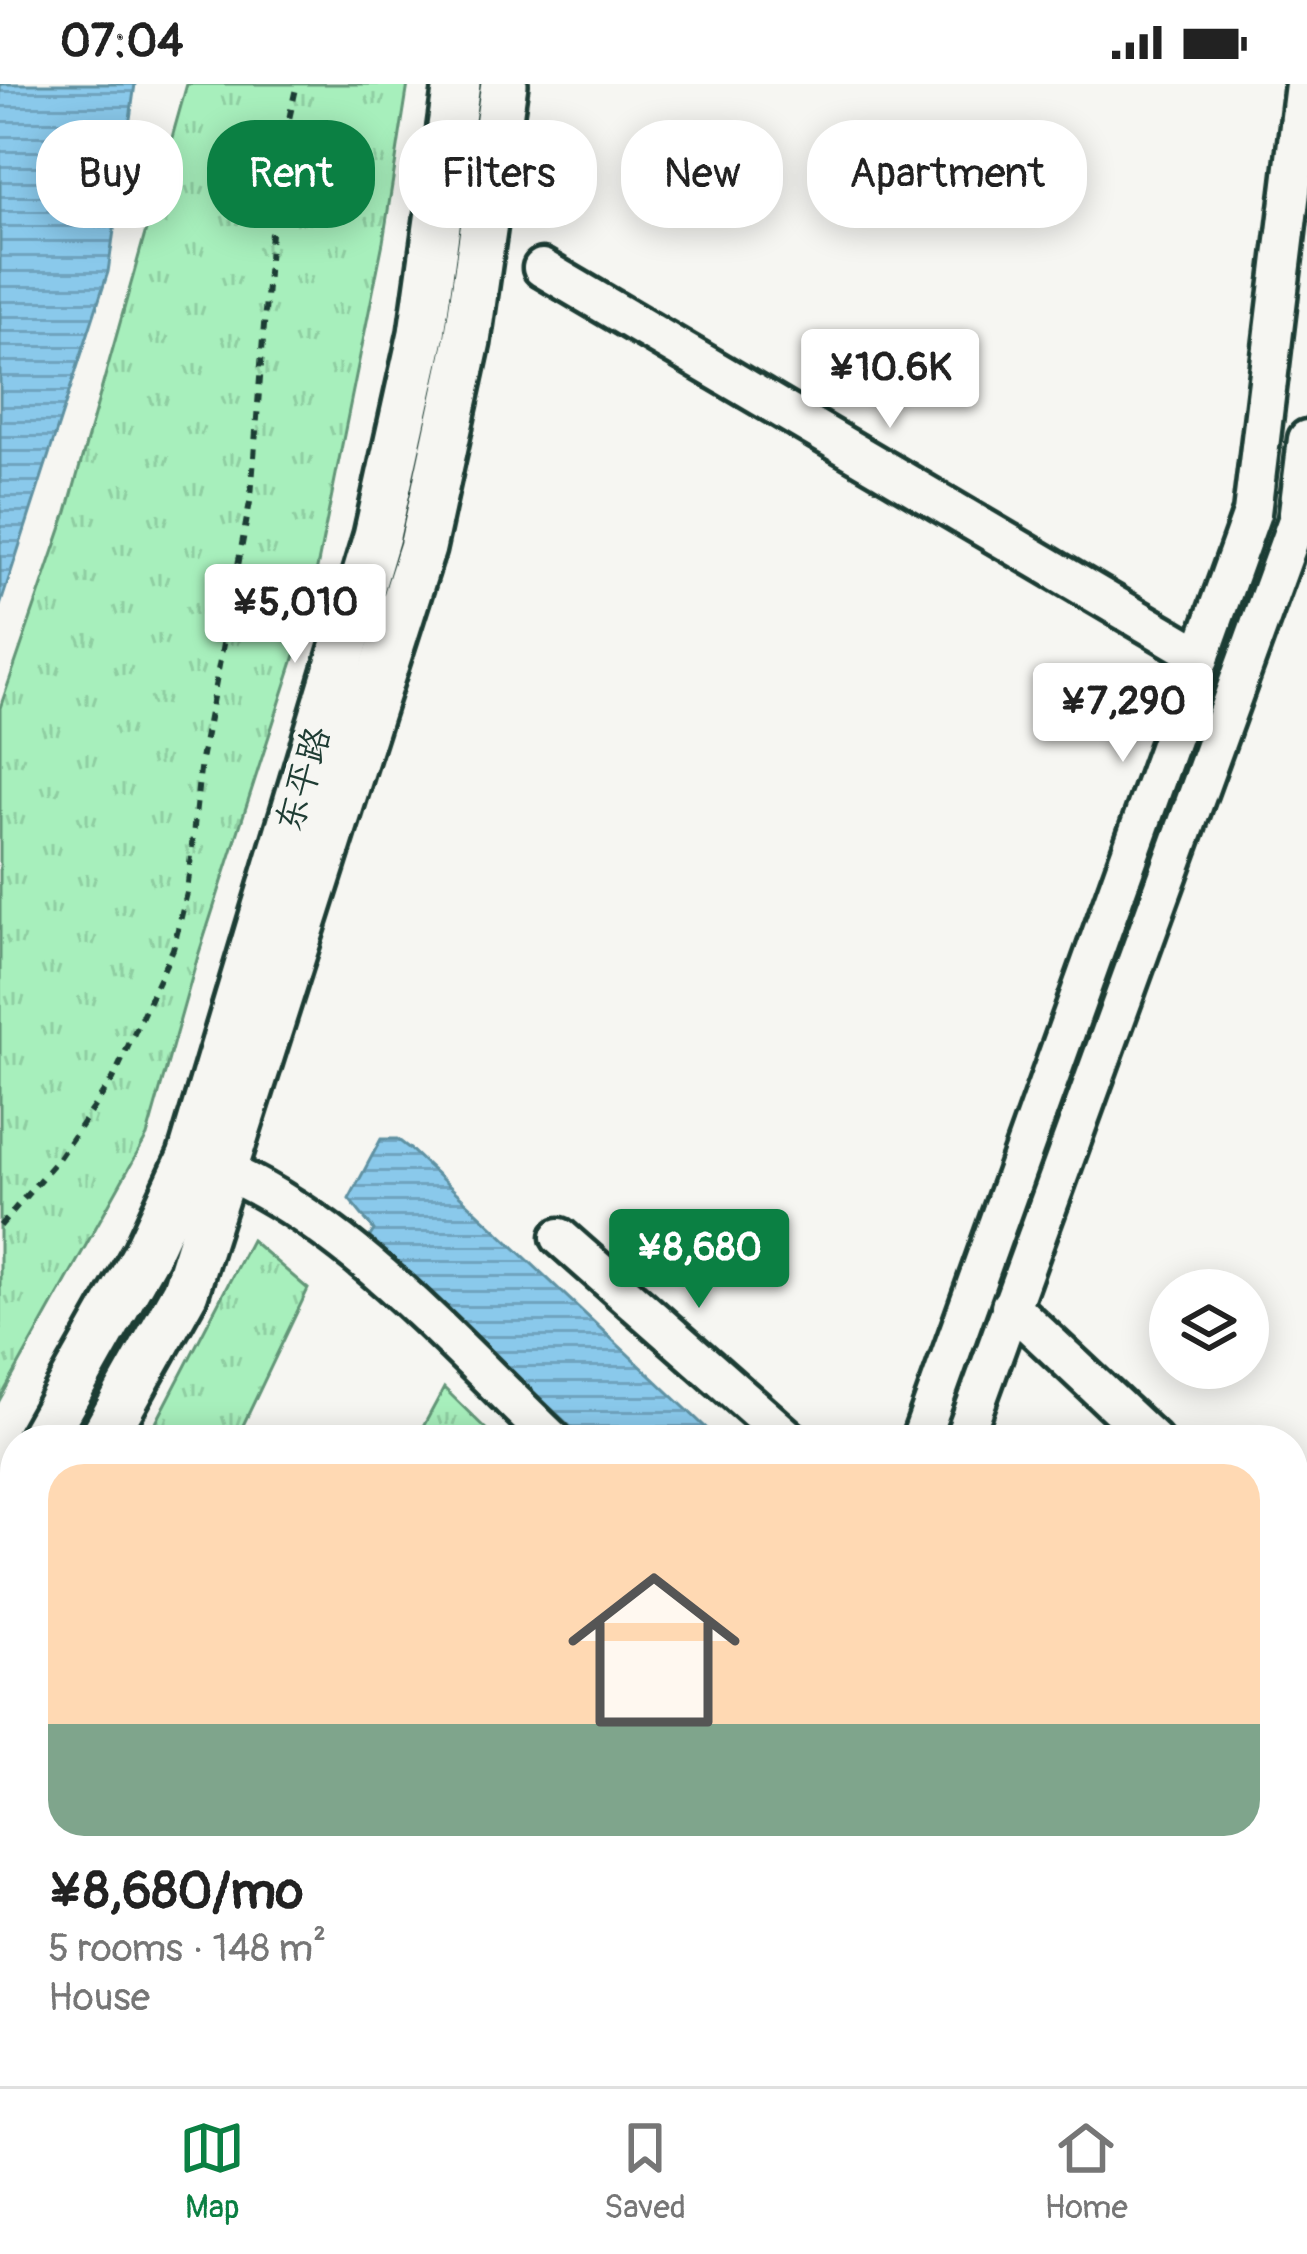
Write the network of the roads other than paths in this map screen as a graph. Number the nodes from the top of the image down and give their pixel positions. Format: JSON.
{"nodes":[{"id":1,"x":457,"y":84,"type":"edge"},
{"id":2,"x":504,"y":84,"type":"edge"},
{"id":3,"x":1304,"y":84,"type":"edge"},
{"id":4,"x":542,"y":268,"type":"dead end"},
{"id":5,"x":1307,"y":439,"type":"edge"},
{"id":6,"x":1302,"y":522,"type":"edge"},
{"id":7,"x":1201,"y":656,"type":"junction"},
{"id":8,"x":208,"y":1163,"type":"junction"},
{"id":9,"x":560,"y":1237,"type":"dead end"},
{"id":10,"x":1010,"y":1306,"type":"junction"},
{"id":11,"x":49,"y":1425,"type":"edge"},
{"id":12,"x":110,"y":1425,"type":"edge"},
{"id":13,"x":537,"y":1425,"type":"edge"},
{"id":14,"x":773,"y":1425,"type":"edge"},
{"id":15,"x":925,"y":1425,"type":"edge"},
{"id":16,"x":967,"y":1425,"type":"edge"},
{"id":17,"x":1137,"y":1425,"type":"edge"}],
"edges":[{"from":1,"to":8,"type":"main road","name":"东平路"},
{"from":2,"to":8,"type":"main road","name":"东平路"},
{"from":3,"to":7,"type":"street"},
{"from":4,"to":7,"type":"street"},
{"from":5,"to":6,"type":"street"},
{"from":6,"to":10,"type":"street"},
{"from":7,"to":15,"type":"street"},
{"from":8,"to":11,"type":"main road","name":"东平路"},
{"from":8,"to":12,"type":"main road","name":"东平路"},
{"from":8,"to":13,"type":"street"},
{"from":9,"to":14,"type":"street"},
{"from":10,"to":16,"type":"street"},
{"from":10,"to":17,"type":"street"}]}
